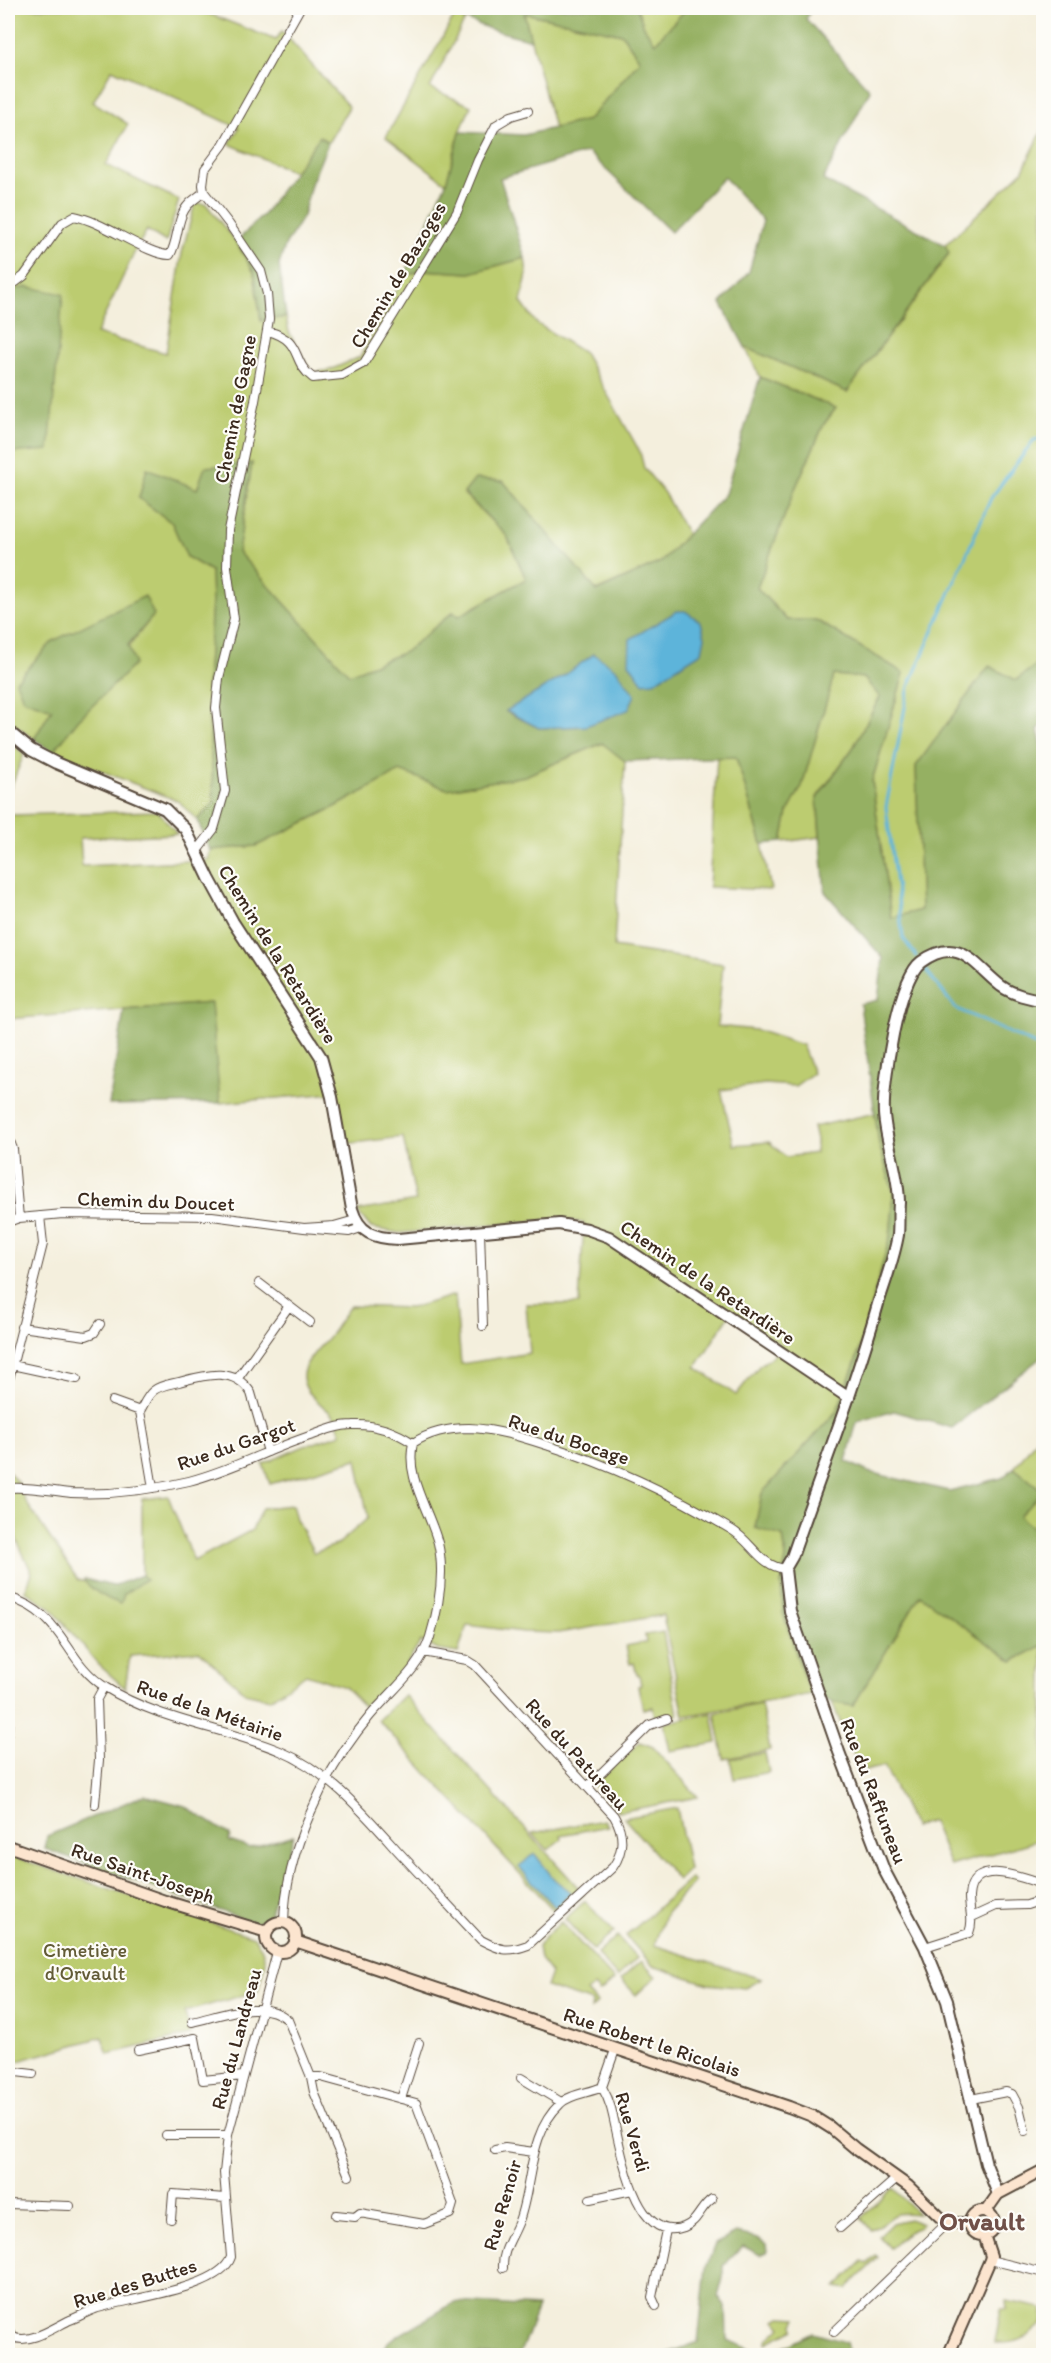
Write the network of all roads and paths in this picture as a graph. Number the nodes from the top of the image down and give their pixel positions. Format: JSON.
{"nodes":[{"id":1,"x":300,"y":8,"type":"edge"},
{"id":2,"x":528,"y":111,"type":"dead end"},
{"id":3,"x":204,"y":192,"type":"junction"},
{"id":4,"x":8,"y":284,"type":"edge"},
{"id":5,"x":268,"y":331,"type":"junction"},
{"id":6,"x":8,"y":730,"type":"edge"},
{"id":7,"x":197,"y":851,"type":"junction"},
{"id":8,"x":1044,"y":999,"type":"edge"},
{"id":9,"x":8,"y":1136,"type":"edge"},
{"id":10,"x":40,"y":1216,"type":"junction"},
{"id":11,"x":19,"y":1218,"type":"junction"},
{"id":12,"x":8,"y":1222,"type":"edge"},
{"id":13,"x":358,"y":1224,"type":"junction"},
{"id":14,"x":480,"y":1231,"type":"junction"},
{"id":15,"x":259,"y":1284,"type":"dead end"},
{"id":16,"x":289,"y":1306,"type":"junction"},
{"id":17,"x":310,"y":1322,"type":"dead end"},
{"id":18,"x":100,"y":1324,"type":"dead end"},
{"id":19,"x":483,"y":1326,"type":"dead end"},
{"id":20,"x":21,"y":1327,"type":"junction"},
{"id":21,"x":12,"y":1365,"type":"junction"},
{"id":22,"x":238,"y":1378,"type":"junction"},
{"id":23,"x":77,"y":1379,"type":"dead end"},
{"id":24,"x":8,"y":1383,"type":"edge"},
{"id":25,"x":849,"y":1398,"type":"junction"},
{"id":26,"x":112,"y":1401,"type":"dead end"},
{"id":27,"x":140,"y":1411,"type":"junction"},
{"id":28,"x":413,"y":1443,"type":"junction"},
{"id":29,"x":268,"y":1452,"type":"junction"},
{"id":30,"x":8,"y":1488,"type":"edge"},
{"id":31,"x":153,"y":1488,"type":"junction"},
{"id":32,"x":785,"y":1569,"type":"junction"},
{"id":33,"x":8,"y":1597,"type":"edge"},
{"id":34,"x":423,"y":1652,"type":"junction"},
{"id":35,"x":9,"y":1686,"type":"edge"},
{"id":36,"x":104,"y":1686,"type":"junction"},
{"id":37,"x":667,"y":1719,"type":"dead end"},
{"id":38,"x":8,"y":1732,"type":"edge"},
{"id":39,"x":327,"y":1781,"type":"junction"},
{"id":40,"x":587,"y":1787,"type":"junction"},
{"id":41,"x":95,"y":1804,"type":"dead end"},
{"id":42,"x":8,"y":1846,"type":"edge"},
{"id":43,"x":1044,"y":1886,"type":"edge"},
{"id":44,"x":972,"y":1917,"type":"junction"},
{"id":45,"x":284,"y":1923,"type":"junction"},
{"id":46,"x":267,"y":1932,"type":"junction"},
{"id":47,"x":296,"y":1941,"type":"junction"},
{"id":48,"x":925,"y":1947,"type":"junction"},
{"id":49,"x":277,"y":1952,"type":"junction"},
{"id":50,"x":261,"y":2009,"type":"junction"},
{"id":51,"x":192,"y":2022,"type":"dead end"},
{"id":52,"x":419,"y":2043,"type":"dead end"},
{"id":53,"x":138,"y":2050,"type":"dead end"},
{"id":54,"x":615,"y":2050,"type":"junction"},
{"id":55,"x":33,"y":2073,"type":"dead end"},
{"id":56,"x":8,"y":2074,"type":"edge"},
{"id":57,"x":243,"y":2076,"type":"junction"},
{"id":58,"x":311,"y":2077,"type":"junction"},
{"id":59,"x":521,"y":2078,"type":"dead end"},
{"id":60,"x":602,"y":2087,"type":"junction"},
{"id":61,"x":400,"y":2099,"type":"junction"},
{"id":62,"x":971,"y":2099,"type":"junction"},
{"id":63,"x":561,"y":2102,"type":"junction"},
{"id":64,"x":1025,"y":2131,"type":"dead end"},
{"id":65,"x":166,"y":2135,"type":"dead end"},
{"id":66,"x":228,"y":2135,"type":"junction"},
{"id":67,"x":495,"y":2150,"type":"dead end"},
{"id":68,"x":534,"y":2152,"type":"junction"},
{"id":69,"x":1044,"y":2170,"type":"edge"},
{"id":70,"x":349,"y":2176,"type":"dead end"},
{"id":71,"x":897,"y":2178,"type":"junction"},
{"id":72,"x":632,"y":2190,"type":"junction"},
{"id":73,"x":998,"y":2194,"type":"junction"},
{"id":74,"x":225,"y":2198,"type":"junction"},
{"id":75,"x":590,"y":2199,"type":"dead end"},
{"id":76,"x":712,"y":2199,"type":"dead end"},
{"id":77,"x":8,"y":2204,"type":"edge"},
{"id":78,"x":70,"y":2206,"type":"dead end"},
{"id":79,"x":986,"y":2211,"type":"junction"},
{"id":80,"x":336,"y":2215,"type":"dead end"},
{"id":81,"x":171,"y":2219,"type":"dead end"},
{"id":82,"x":948,"y":2222,"type":"junction"},
{"id":83,"x":969,"y":2223,"type":"junction"},
{"id":84,"x":840,"y":2228,"type":"dead end"},
{"id":85,"x":666,"y":2230,"type":"junction"},
{"id":86,"x":984,"y":2235,"type":"junction"},
{"id":87,"x":990,"y":2260,"type":"junction"},
{"id":88,"x":228,"y":2265,"type":"joint"},
{"id":89,"x":503,"y":2268,"type":"dead end"},
{"id":90,"x":1044,"y":2273,"type":"edge"},
{"id":91,"x":656,"y":2306,"type":"dead end"},
{"id":92,"x":8,"y":2328,"type":"edge"},
{"id":93,"x":834,"y":2332,"type":"dead end"},
{"id":94,"x":948,"y":2355,"type":"edge"}],
"edges":[{"from":1,"to":3,"type":"street"},
{"from":2,"to":5,"type":"street","name":"Chemin de Bazoges"},
{"from":3,"to":4,"type":"street"},
{"from":3,"to":5,"type":"street","name":"Chemin de Gagne"},
{"from":5,"to":7,"type":"street","name":"Chemin de Gagne"},
{"from":6,"to":7,"type":"street","name":"Chemin de la Retardière"},
{"from":7,"to":13,"type":"street","name":"Chemin de la Retardière"},
{"from":8,"to":25,"type":"street"},
{"from":9,"to":11,"type":"street"},
{"from":10,"to":11,"type":"street","name":"Chemin du Doucet"},
{"from":10,"to":13,"type":"street","name":"Chemin du Doucet"},
{"from":10,"to":20,"type":"street"},
{"from":11,"to":12,"type":"street","name":"Chemin du Doucet"},
{"from":13,"to":14,"type":"street","name":"Chemin de la Retardière"},
{"from":14,"to":19,"type":"street"},
{"from":14,"to":25,"type":"street","name":"Chemin de la Retardière"},
{"from":15,"to":16,"type":"street"},
{"from":16,"to":17,"type":"street"},
{"from":16,"to":22,"type":"street"},
{"from":18,"to":20,"type":"street"},
{"from":20,"to":21,"type":"street"},
{"from":21,"to":23,"type":"street"},
{"from":21,"to":24,"type":"street"},
{"from":22,"to":27,"type":"street"},
{"from":22,"to":29,"type":"street"},
{"from":25,"to":32,"type":"street"},
{"from":26,"to":27,"type":"street"},
{"from":27,"to":31,"type":"street"},
{"from":28,"to":29,"type":"street","name":"Rue du Gargot"},
{"from":28,"to":32,"type":"street","name":"Rue du Bocage"},
{"from":28,"to":34,"type":"street"},
{"from":29,"to":31,"type":"street","name":"Rue du Gargot"},
{"from":30,"to":31,"type":"street","name":"Rue du Gargot"},
{"from":32,"to":48,"type":"street","name":"Rue du Raffuneau"},
{"from":33,"to":36,"type":"street","name":"Rue de la Métairie"},
{"from":34,"to":39,"type":"street"},
{"from":34,"to":40,"type":"street","name":"Rue du Patureau"},
{"from":35,"to":38,"type":"street"},
{"from":36,"to":39,"type":"street","name":"Rue de la Métairie"},
{"from":36,"to":41,"type":"street"},
{"from":37,"to":40,"type":"street"},
{"from":39,"to":40,"type":"street","name":"Rue du Patureau"},
{"from":39,"to":45,"type":"street"},
{"from":42,"to":46,"type":"main road","name":"Rue Saint-Joseph"},
{"from":43,"to":44,"type":"street"},
{"from":43,"to":44,"type":"street"},
{"from":44,"to":48,"type":"street"},
{"from":45,"to":46,"type":"main road"},
{"from":45,"to":47,"type":"main road"},
{"from":46,"to":49,"type":"main road"},
{"from":47,"to":49,"type":"main road"},
{"from":47,"to":54,"type":"main road","name":"Rue Robert le Ricolais"},
{"from":48,"to":62,"type":"street","name":"Rue du Raffuneau"},
{"from":49,"to":50,"type":"street","name":"Rue du Landreau"},
{"from":50,"to":51,"type":"street"},
{"from":50,"to":57,"type":"street","name":"Rue du Landreau"},
{"from":50,"to":58,"type":"street"},
{"from":52,"to":61,"type":"street"},
{"from":53,"to":57,"type":"street"},
{"from":54,"to":60,"type":"street","name":"Rue Verdi"},
{"from":54,"to":71,"type":"main road","name":"Rue Robert le Ricolais"},
{"from":55,"to":56,"type":"street"},
{"from":57,"to":66,"type":"street","name":"Rue du Landreau"},
{"from":58,"to":61,"type":"street"},
{"from":58,"to":70,"type":"street"},
{"from":59,"to":63,"type":"street"},
{"from":60,"to":63,"type":"street"},
{"from":60,"to":72,"type":"street","name":"Rue Verdi"},
{"from":61,"to":80,"type":"street"},
{"from":62,"to":64,"type":"street"},
{"from":62,"to":73,"type":"street","name":"Rue du Raffuneau"},
{"from":63,"to":68,"type":"street","name":"Rue Renoir"},
{"from":65,"to":66,"type":"street","name":"Rue du Landreau"},
{"from":66,"to":74,"type":"street","name":"Rue du Landreau"},
{"from":67,"to":68,"type":"street","name":"Rue Renoir"},
{"from":68,"to":89,"type":"street","name":"Rue Renoir"},
{"from":69,"to":73,"type":"main road"},
{"from":71,"to":82,"type":"main road","name":"Rue Robert le Ricolais"},
{"from":71,"to":84,"type":"street"},
{"from":72,"to":75,"type":"street","name":"Rue Verdi"},
{"from":72,"to":85,"type":"street","name":"Rue Verdi"},
{"from":73,"to":79,"type":"main road"},
{"from":74,"to":81,"type":"street"},
{"from":74,"to":88,"type":"street","name":"Rue du Landreau"},
{"from":76,"to":85,"type":"street"},
{"from":77,"to":78,"type":"street"},
{"from":79,"to":83,"type":"main road"},
{"from":79,"to":86,"type":"main road"},
{"from":82,"to":83,"type":"main road"},
{"from":82,"to":93,"type":"street"},
{"from":83,"to":86,"type":"main road"},
{"from":85,"to":91,"type":"street"},
{"from":86,"to":87,"type":"main road"},
{"from":87,"to":90,"type":"street"},
{"from":87,"to":94,"type":"main road"},
{"from":88,"to":92,"type":"street","name":"Rue des Buttes"}]}
